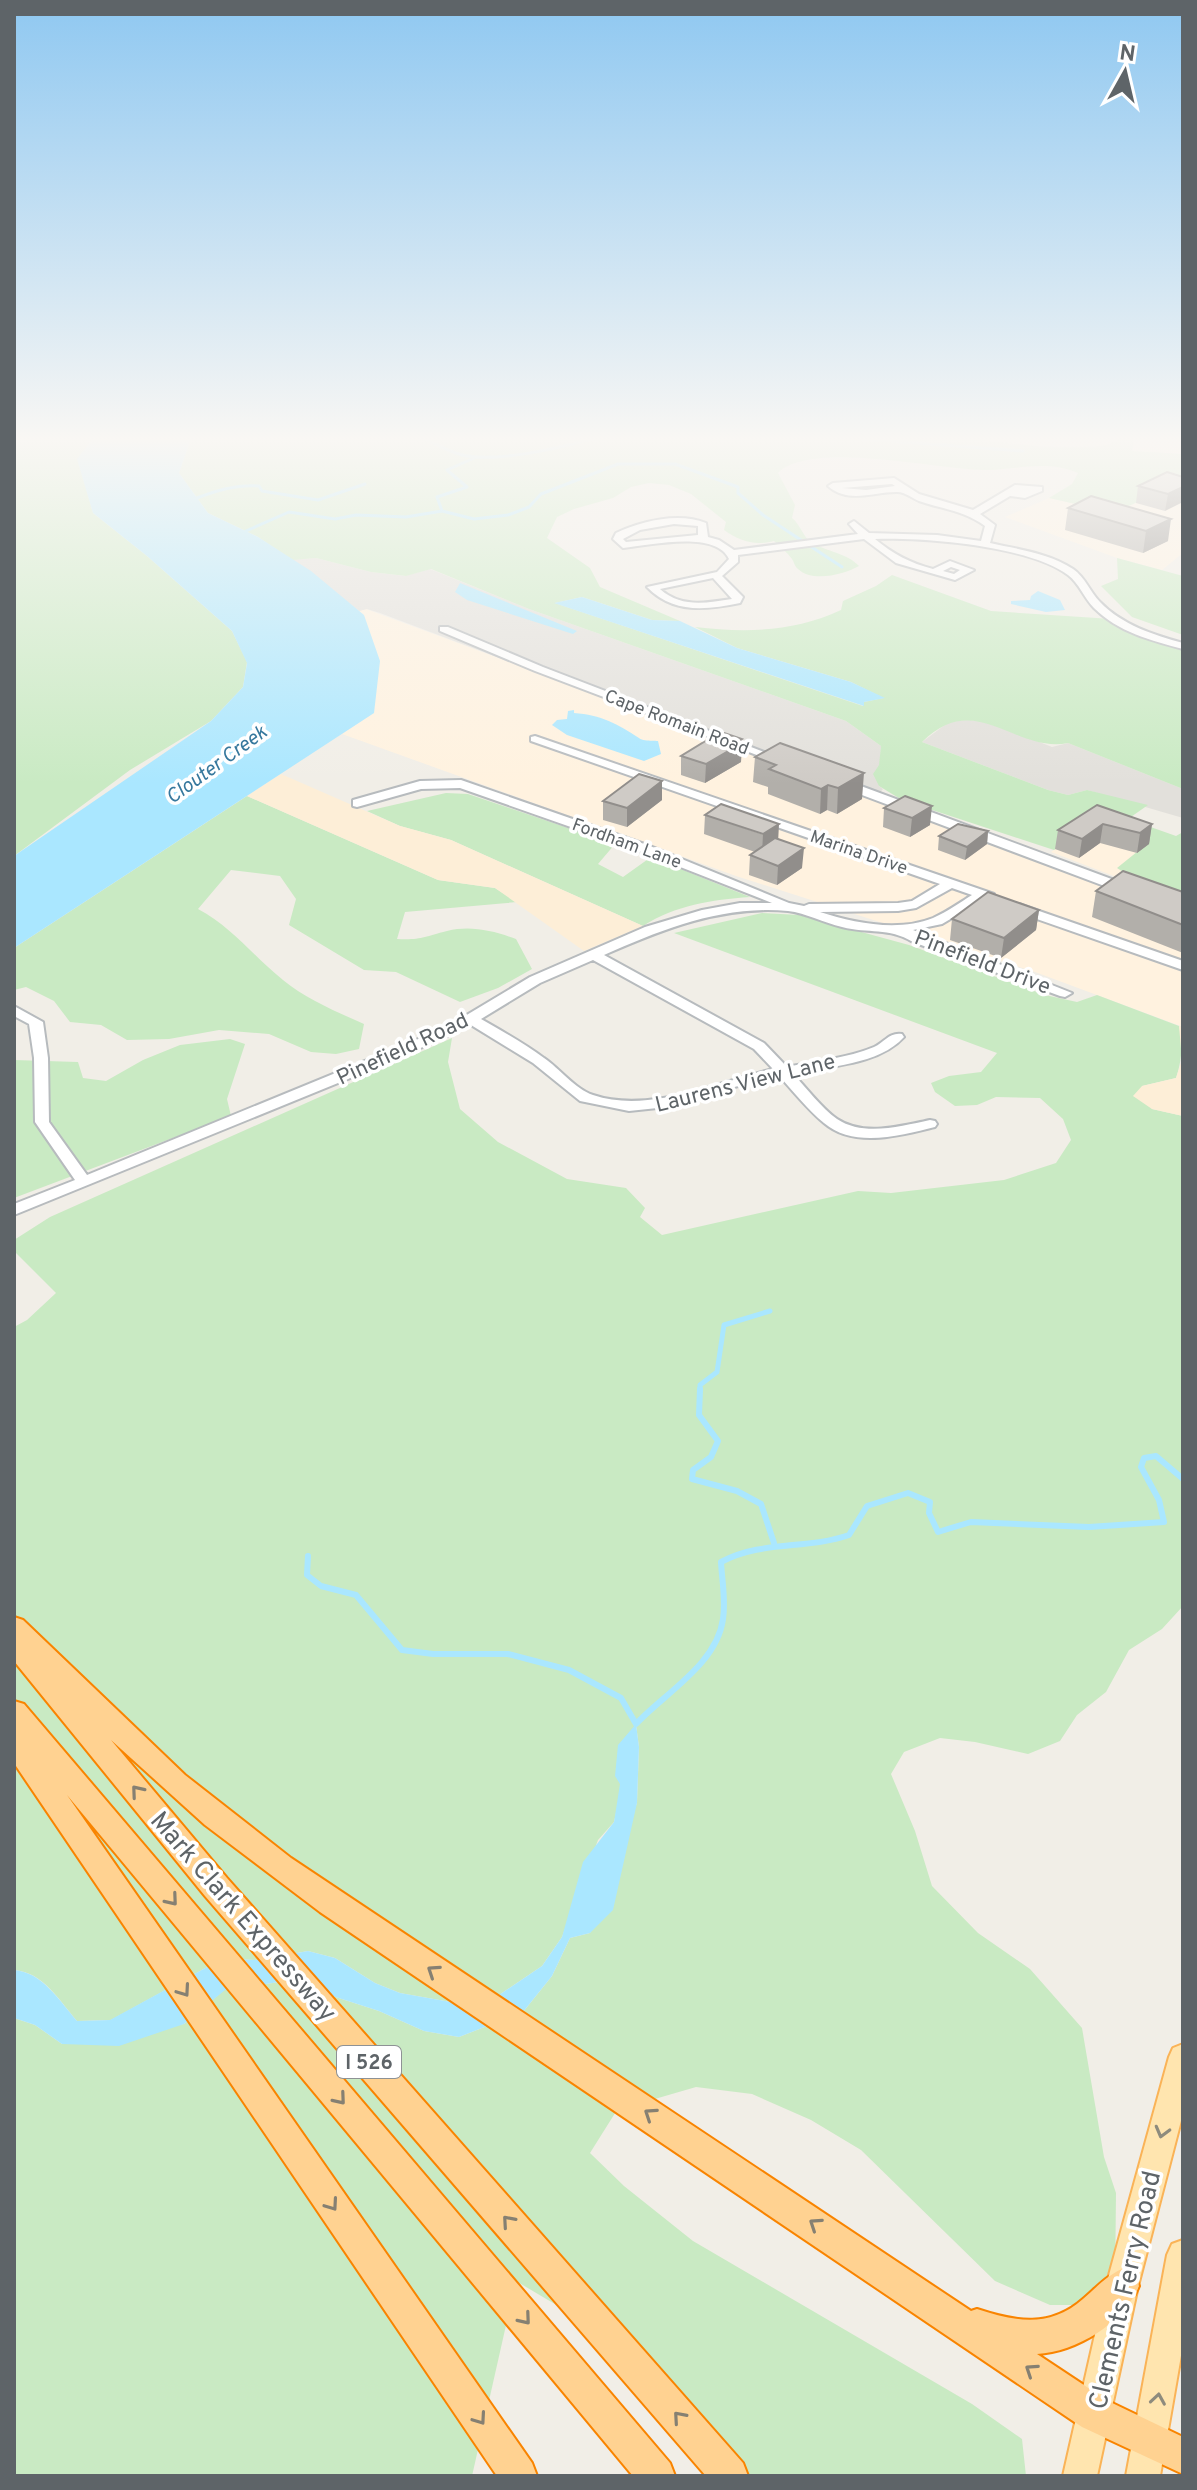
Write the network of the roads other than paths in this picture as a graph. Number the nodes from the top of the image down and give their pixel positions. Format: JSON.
{"nodes":[{"id":1,"x":738,"y":552,"type":"edge"},
{"id":2,"x":883,"y":552,"type":"edge"},
{"id":3,"x":1015,"y":552,"type":"edge"},
{"id":4,"x":732,"y":553,"type":"joint"},
{"id":5,"x":934,"y":572,"type":"dead end"},
{"id":6,"x":715,"y":575,"type":"junction"},
{"id":7,"x":444,"y":629,"type":"dead end"},
{"id":8,"x":1183,"y":646,"type":"edge"},
{"id":9,"x":535,"y":739,"type":"dead end"},
{"id":10,"x":794,"y":766,"type":"edge"},
{"id":11,"x":835,"y":781,"type":"edge"},
{"id":12,"x":357,"y":803,"type":"dead end"},
{"id":13,"x":950,"y":884,"type":"junction"},
{"id":14,"x":1141,"y":894,"type":"edge"},
{"id":15,"x":989,"y":897,"type":"joint"},
{"id":16,"x":1010,"y":904,"type":"edge"},
{"id":17,"x":792,"y":907,"type":"junction"},
{"id":18,"x":901,"y":929,"type":"junction"},
{"id":19,"x":592,"y":954,"type":"junction"},
{"id":20,"x":1183,"y":966,"type":"edge"},
{"id":21,"x":1065,"y":993,"type":"dead end"},
{"id":22,"x":14,"y":1010,"type":"edge"},
{"id":23,"x":470,"y":1018,"type":"junction"},
{"id":24,"x":897,"y":1037,"type":"dead end"},
{"id":25,"x":783,"y":1070,"type":"junction"},
{"id":26,"x":930,"y":1124,"type":"dead end"},
{"id":27,"x":84,"y":1182,"type":"junction"},
{"id":28,"x":14,"y":1210,"type":"edge"},
{"id":29,"x":14,"y":1627,"type":"edge"},
{"id":30,"x":14,"y":1643,"type":"edge"},
{"id":31,"x":14,"y":1712,"type":"edge"},
{"id":32,"x":14,"y":1741,"type":"edge"},
{"id":33,"x":1183,"y":2057,"type":"edge"},
{"id":34,"x":1183,"y":2255,"type":"edge"},
{"id":35,"x":1122,"y":2286,"type":"junction"},
{"id":36,"x":955,"y":2318,"type":"junction"},
{"id":37,"x":1095,"y":2414,"type":"junction"},
{"id":38,"x":1167,"y":2448,"type":"edge"},
{"id":39,"x":519,"y":2476,"type":"edge"},
{"id":40,"x":657,"y":2476,"type":"edge"},
{"id":41,"x":730,"y":2476,"type":"edge"},
{"id":42,"x":1080,"y":2476,"type":"edge"},
{"id":43,"x":1143,"y":2476,"type":"edge"}],
"edges":[{"from":1,"to":4,"type":"street"},
{"from":2,"to":5,"type":"street"},
{"from":3,"to":8,"type":"street"},
{"from":4,"to":6,"type":"street"},
{"from":6,"to":6,"type":"street"},
{"from":7,"to":10,"type":"street","name":"Cape Romain Road"},
{"from":9,"to":13,"type":"street","name":"Marina Drive"},
{"from":11,"to":14,"type":"street"},
{"from":12,"to":17,"type":"street","name":"Fordham Lane"},
{"from":13,"to":15,"type":"street","name":"Marina Drive"},
{"from":13,"to":17,"type":"street","name":"Pinefield Road"},
{"from":15,"to":18,"type":"street","name":"Pinefield Road"},
{"from":16,"to":20,"type":"street"},
{"from":17,"to":18,"type":"street","name":"Pinefield Road"},
{"from":17,"to":19,"type":"street","name":"Pinefield Road"},
{"from":18,"to":21,"type":"street","name":"Pinefield Drive"},
{"from":19,"to":23,"type":"street","name":"Pinefield Road"},
{"from":19,"to":25,"type":"street"},
{"from":22,"to":27,"type":"street"},
{"from":23,"to":25,"type":"street","name":"Laurens View Lane"},
{"from":23,"to":27,"type":"street","name":"Pinefield Road"},
{"from":24,"to":25,"type":"street","name":"Laurens View Lane"},
{"from":25,"to":26,"type":"street"},
{"from":27,"to":28,"type":"street","name":"Pinefield Road"},
{"from":36,"to":29,"type":"highway","one_way":true},
{"from":41,"to":30,"type":"highway","name":"Mark Clark Expressway","number":"I 526","one_way":true},
{"from":31,"to":40,"type":"highway","name":"Mark Clark Expressway","number":"I 526","one_way":true},
{"from":32,"to":39,"type":"highway","one_way":true},
{"from":33,"to":35,"type":"main road","name":"Clements Ferry Road","one_way":true},
{"from":38,"to":34,"type":"main road","one_way":true},
{"from":35,"to":36,"type":"highway"},
{"from":35,"to":37,"type":"main road","name":"Clements Ferry Road"},
{"from":37,"to":36,"type":"highway","one_way":true},
{"from":37,"to":38,"type":"highway"},
{"from":37,"to":42,"type":"main road","name":"Clements Ferry Road"},
{"from":38,"to":43,"type":"main road"}]}
